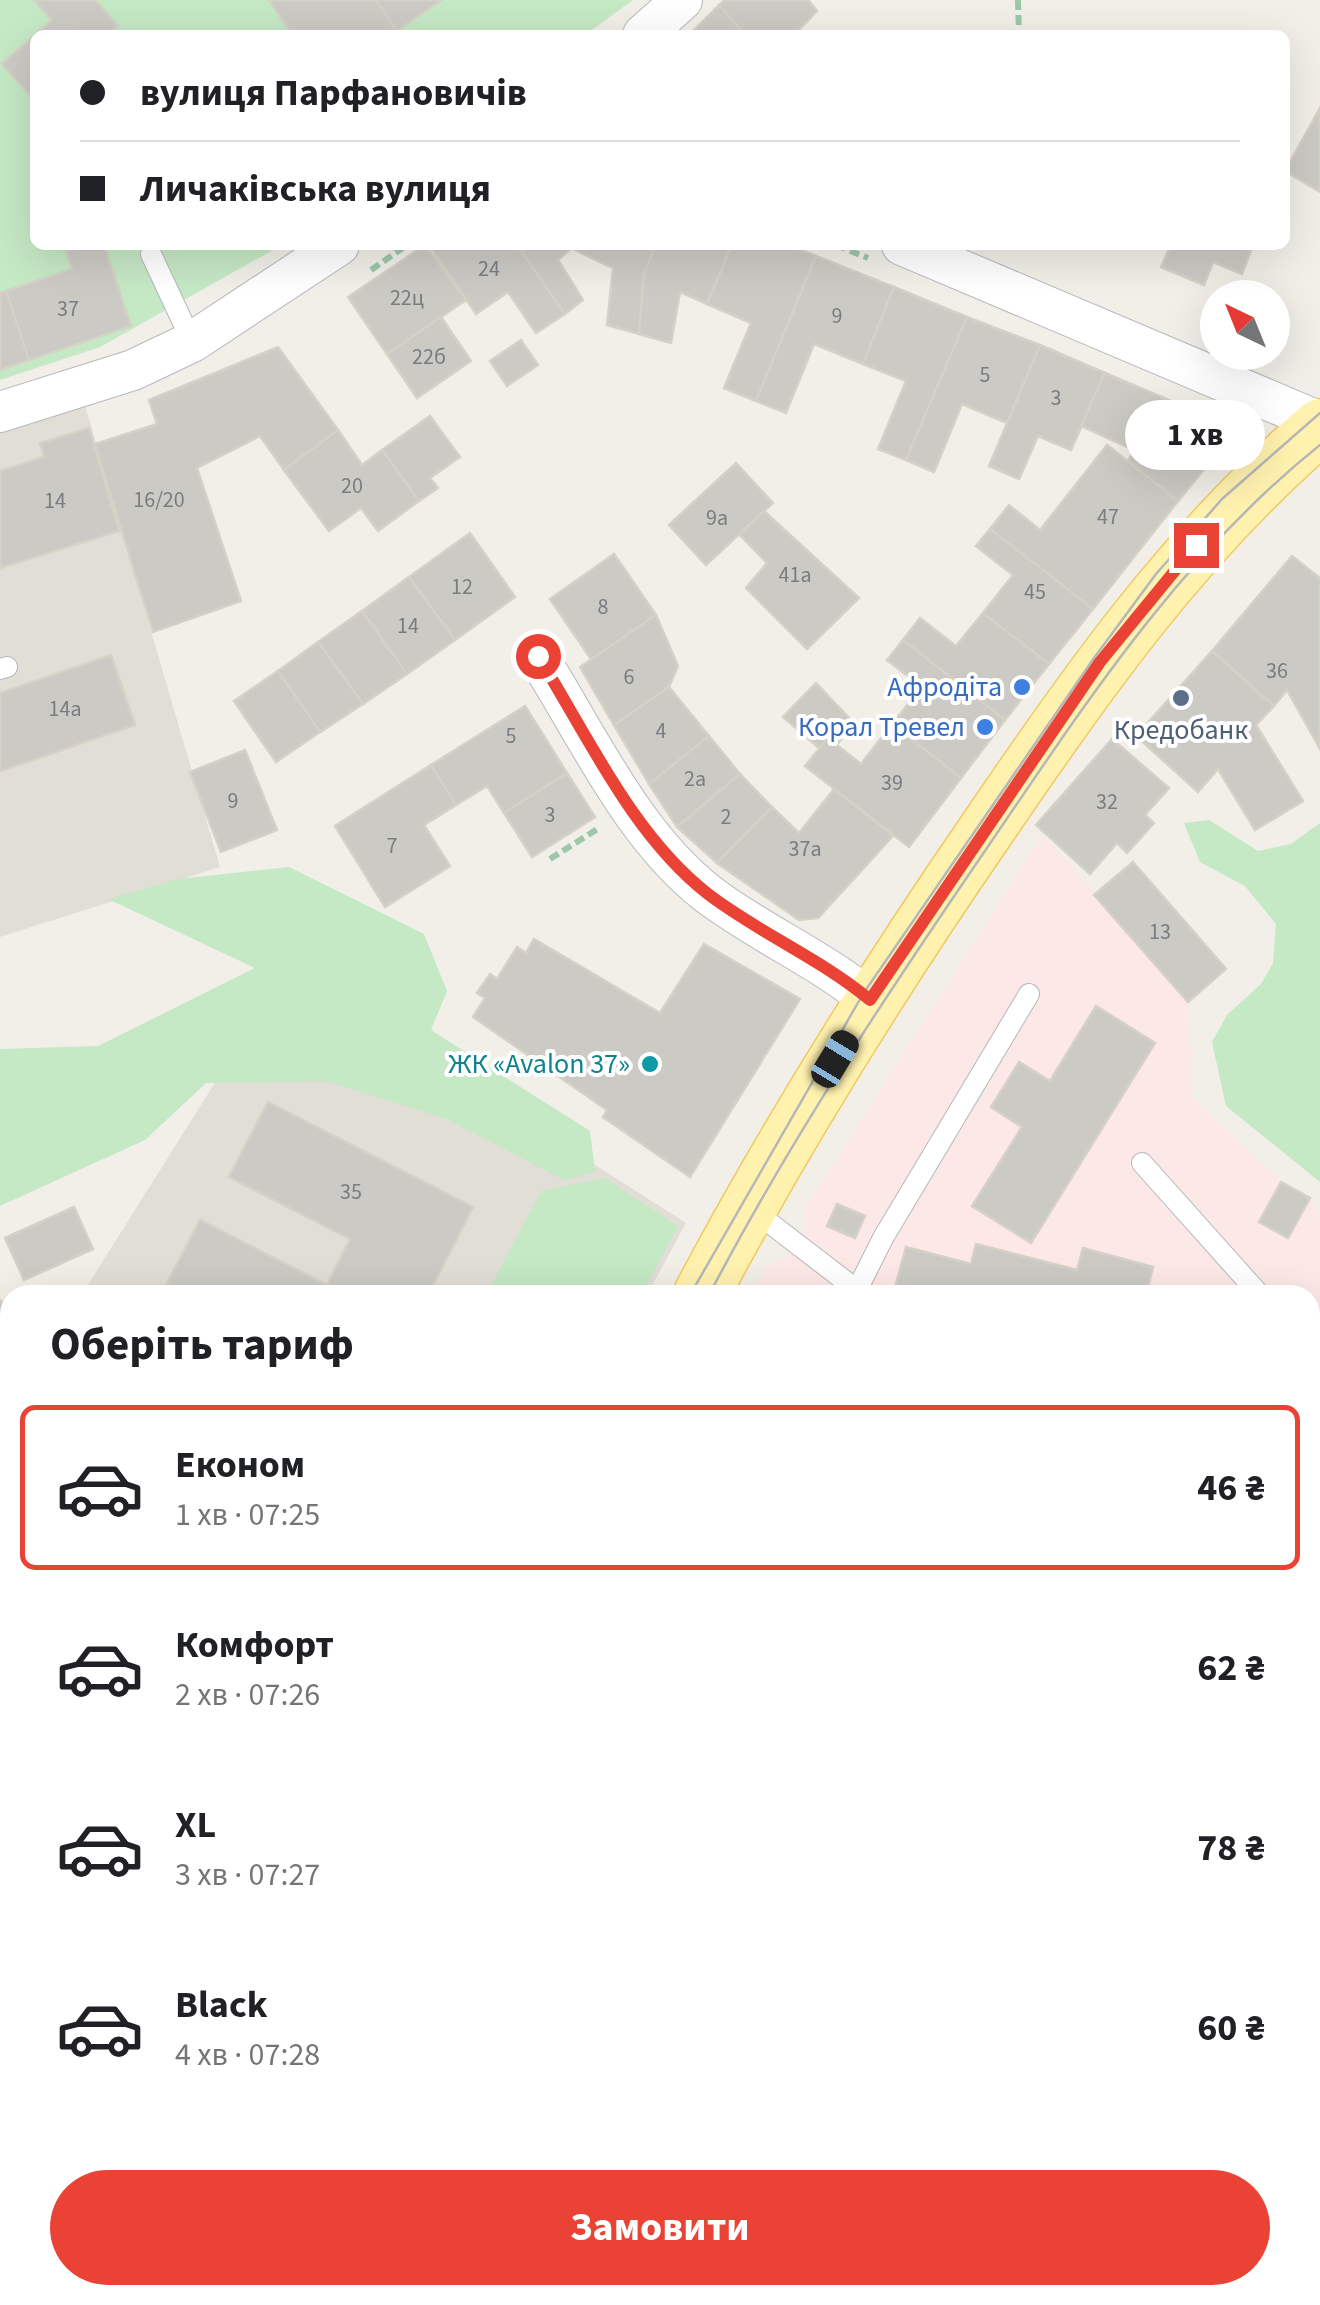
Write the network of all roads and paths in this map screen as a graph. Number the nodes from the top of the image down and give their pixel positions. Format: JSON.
{"nodes":[{"id":1,"x":682,"y":0,"type":"edge"},
{"id":2,"x":1018,"y":0,"type":"edge"},
{"id":3,"x":649,"y":30,"type":"edge"},
{"id":4,"x":1018,"y":30,"type":"edge"},
{"id":5,"x":331,"y":250,"type":"edge"},
{"id":6,"x":914,"y":250,"type":"edge"},
{"id":7,"x":151,"y":254,"type":"dead end"},
{"id":8,"x":192,"y":342,"type":"junction"},
{"id":9,"x":0,"y":412,"type":"edge"},
{"id":10,"x":1320,"y":425,"type":"edge"},
{"id":11,"x":538,"y":656,"type":"dead end"},
{"id":12,"x":612,"y":820,"type":"dead end"},
{"id":13,"x":550,"y":859,"type":"dead end"},
{"id":14,"x":1029,"y":994,"type":"dead end"},
{"id":15,"x":870,"y":1000,"type":"junction"},
{"id":16,"x":1142,"y":1163,"type":"dead end"},
{"id":17,"x":748,"y":1207,"type":"junction"},
{"id":18,"x":706,"y":1285,"type":"edge"},
{"id":19,"x":847,"y":1285,"type":"edge"},
{"id":20,"x":859,"y":1285,"type":"edge"},
{"id":21,"x":1251,"y":1285,"type":"edge"}],
"edges":[{"from":1,"to":3,"type":"street"},
{"from":2,"to":4,"type":"path"},
{"from":5,"to":8,"type":"street"},
{"from":6,"to":10,"type":"street"},
{"from":7,"to":8,"type":"lane"},
{"from":8,"to":9,"type":"street"},
{"from":10,"to":15,"type":"main road"},
{"from":11,"to":15,"type":"street"},
{"from":12,"to":13,"type":"path"},
{"from":14,"to":20,"type":"lane"},
{"from":15,"to":17,"type":"main road"},
{"from":16,"to":21,"type":"lane"},
{"from":17,"to":18,"type":"main road"},
{"from":17,"to":19,"type":"lane"}]}
